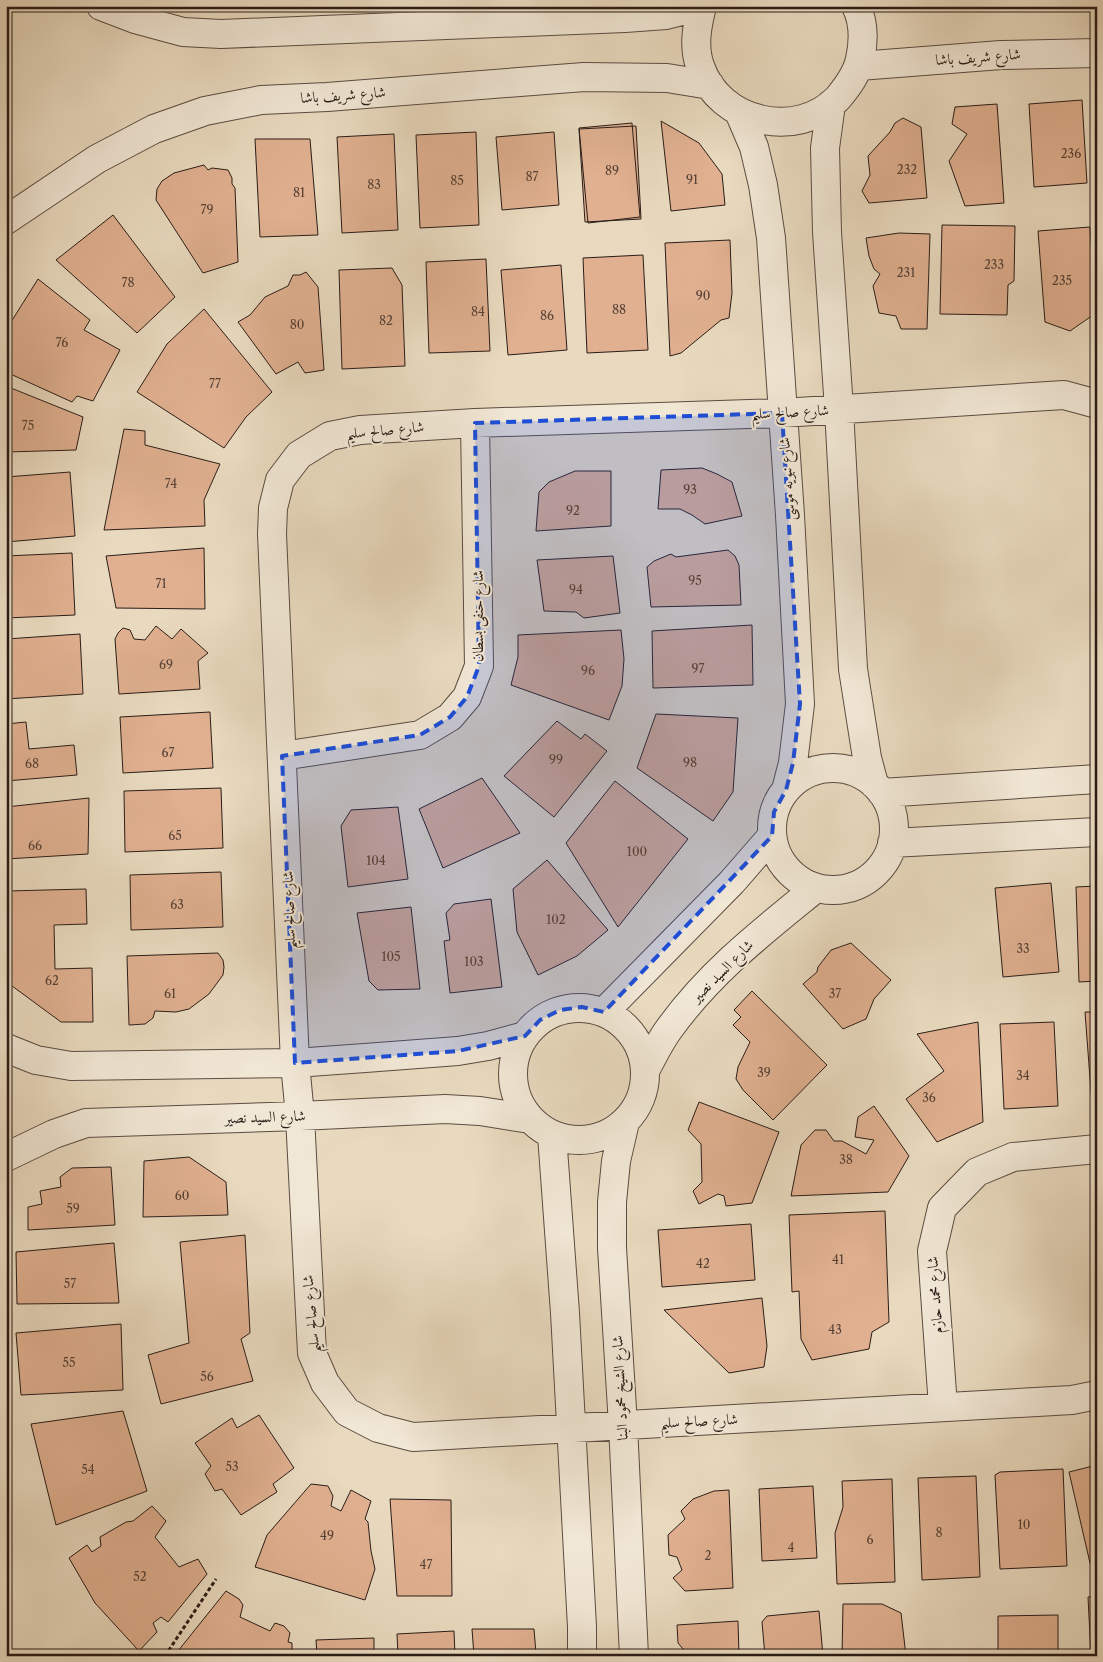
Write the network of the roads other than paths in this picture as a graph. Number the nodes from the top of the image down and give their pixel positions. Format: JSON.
{"nodes":[{"id":1,"x":101,"y":6,"type":"edge"},
{"id":2,"x":702,"y":6,"type":"edge"},
{"id":3,"x":856,"y":6,"type":"edge"},
{"id":4,"x":1097,"y":53,"type":"edge"},
{"id":5,"x":859,"y":66,"type":"junction"},
{"id":6,"x":710,"y":85,"type":"junction"},
{"id":7,"x":831,"y":104,"type":"junction"},
{"id":8,"x":739,"y":112,"type":"junction"},
{"id":9,"x":6,"y":220,"type":"edge"},
{"id":10,"x":1097,"y":404,"type":"edge"},
{"id":11,"x":839,"y":409,"type":"junction"},
{"id":12,"x":782,"y":413,"type":"junction"},
{"id":13,"x":475,"y":423,"type":"junction"},
{"id":14,"x":282,"y":756,"type":"junction"},
{"id":15,"x":1097,"y":778,"type":"edge"},
{"id":16,"x":878,"y":789,"type":"junction"},
{"id":17,"x":786,"y":790,"type":"junction"},
{"id":18,"x":1097,"y":832,"type":"edge"},
{"id":19,"x":772,"y":836,"type":"junction"},
{"id":20,"x":892,"y":843,"type":"junction"},
{"id":21,"x":816,"y":888,"type":"junction"},
{"id":22,"x":604,"y":1012,"type":"junction"},
{"id":23,"x":524,"y":1036,"type":"junction"},
{"id":24,"x":6,"y":1048,"type":"edge"},
{"id":25,"x":295,"y":1063,"type":"junction"},
{"id":26,"x":646,"y":1069,"type":"junction"},
{"id":27,"x":300,"y":1116,"type":"junction"},
{"id":28,"x":530,"y":1119,"type":"junction"},
{"id":29,"x":625,"y":1122,"type":"junction"},
{"id":30,"x":552,"y":1135,"type":"junction"},
{"id":31,"x":1097,"y":1149,"type":"edge"},
{"id":32,"x":6,"y":1157,"type":"edge"},
{"id":33,"x":1097,"y":1395,"type":"edge"},
{"id":34,"x":943,"y":1407,"type":"junction"},
{"id":35,"x":623,"y":1425,"type":"junction"},
{"id":36,"x":571,"y":1428,"type":"junction"},
{"id":37,"x":582,"y":1656,"type":"edge"},
{"id":38,"x":634,"y":1656,"type":"edge"}],
"edges":[{"from":1,"to":2,"type":"street"},
{"from":2,"to":6,"type":"street"},
{"from":3,"to":5,"type":"street"},
{"from":4,"to":5,"type":"street","name":"شارع شريف باشا"},
{"from":5,"to":7,"type":"street"},
{"from":6,"to":8,"type":"street"},
{"from":6,"to":9,"type":"street","name":"شارع شريف باشا"},
{"from":7,"to":8,"type":"street"},
{"from":7,"to":11,"type":"street"},
{"from":8,"to":12,"type":"street","name":"شارع نبويه موسى"},
{"from":10,"to":11,"type":"street","name":"شارع صالح سليم"},
{"from":11,"to":12,"type":"street","name":"شارع صالح سليم"},
{"from":11,"to":16,"type":"street"},
{"from":12,"to":13,"type":"street","name":"شارع صالح سليم"},
{"from":12,"to":17,"type":"street","name":"شارع نبويه موسى"},
{"from":13,"to":14,"type":"street","name":"شارع حنفى بسطان"},
{"from":13,"to":14,"type":"street","name":"شارع صالح سليم"},
{"from":14,"to":25,"type":"street","name":"شارع صالح سليم"},
{"from":15,"to":16,"type":"street"},
{"from":16,"to":17,"type":"street"},
{"from":16,"to":20,"type":"street"},
{"from":17,"to":19,"type":"street"},
{"from":18,"to":20,"type":"street"},
{"from":19,"to":21,"type":"street"},
{"from":19,"to":22,"type":"street"},
{"from":20,"to":21,"type":"street"},
{"from":21,"to":26,"type":"street","name":"شارع السيد نصير"},
{"from":22,"to":23,"type":"street"},
{"from":22,"to":26,"type":"street"},
{"from":23,"to":25,"type":"street"},
{"from":23,"to":28,"type":"street"},
{"from":24,"to":25,"type":"street"},
{"from":25,"to":27,"type":"street","name":"شارع صالح سليم"},
{"from":26,"to":29,"type":"street"},
{"from":27,"to":28,"type":"street","name":"شارع السيد نصير"},
{"from":27,"to":32,"type":"street","name":"شارع السيد نصير"},
{"from":27,"to":36,"type":"street","name":"شارع صالح سليم"},
{"from":28,"to":30,"type":"street"},
{"from":29,"to":30,"type":"street"},
{"from":29,"to":35,"type":"street","name":"شارع الشيخ محمود البنا"},
{"from":30,"to":36,"type":"street"},
{"from":31,"to":34,"type":"street","name":"شارع محمد حازم"},
{"from":33,"to":34,"type":"street","name":"شارع صالح سليم"},
{"from":34,"to":35,"type":"street","name":"شارع صالح سليم"},
{"from":35,"to":36,"type":"street","name":"شارع صالح سليم"},
{"from":35,"to":38,"type":"street","name":"شارع الشيخ محمود البنا"},
{"from":36,"to":37,"type":"street"}]}
